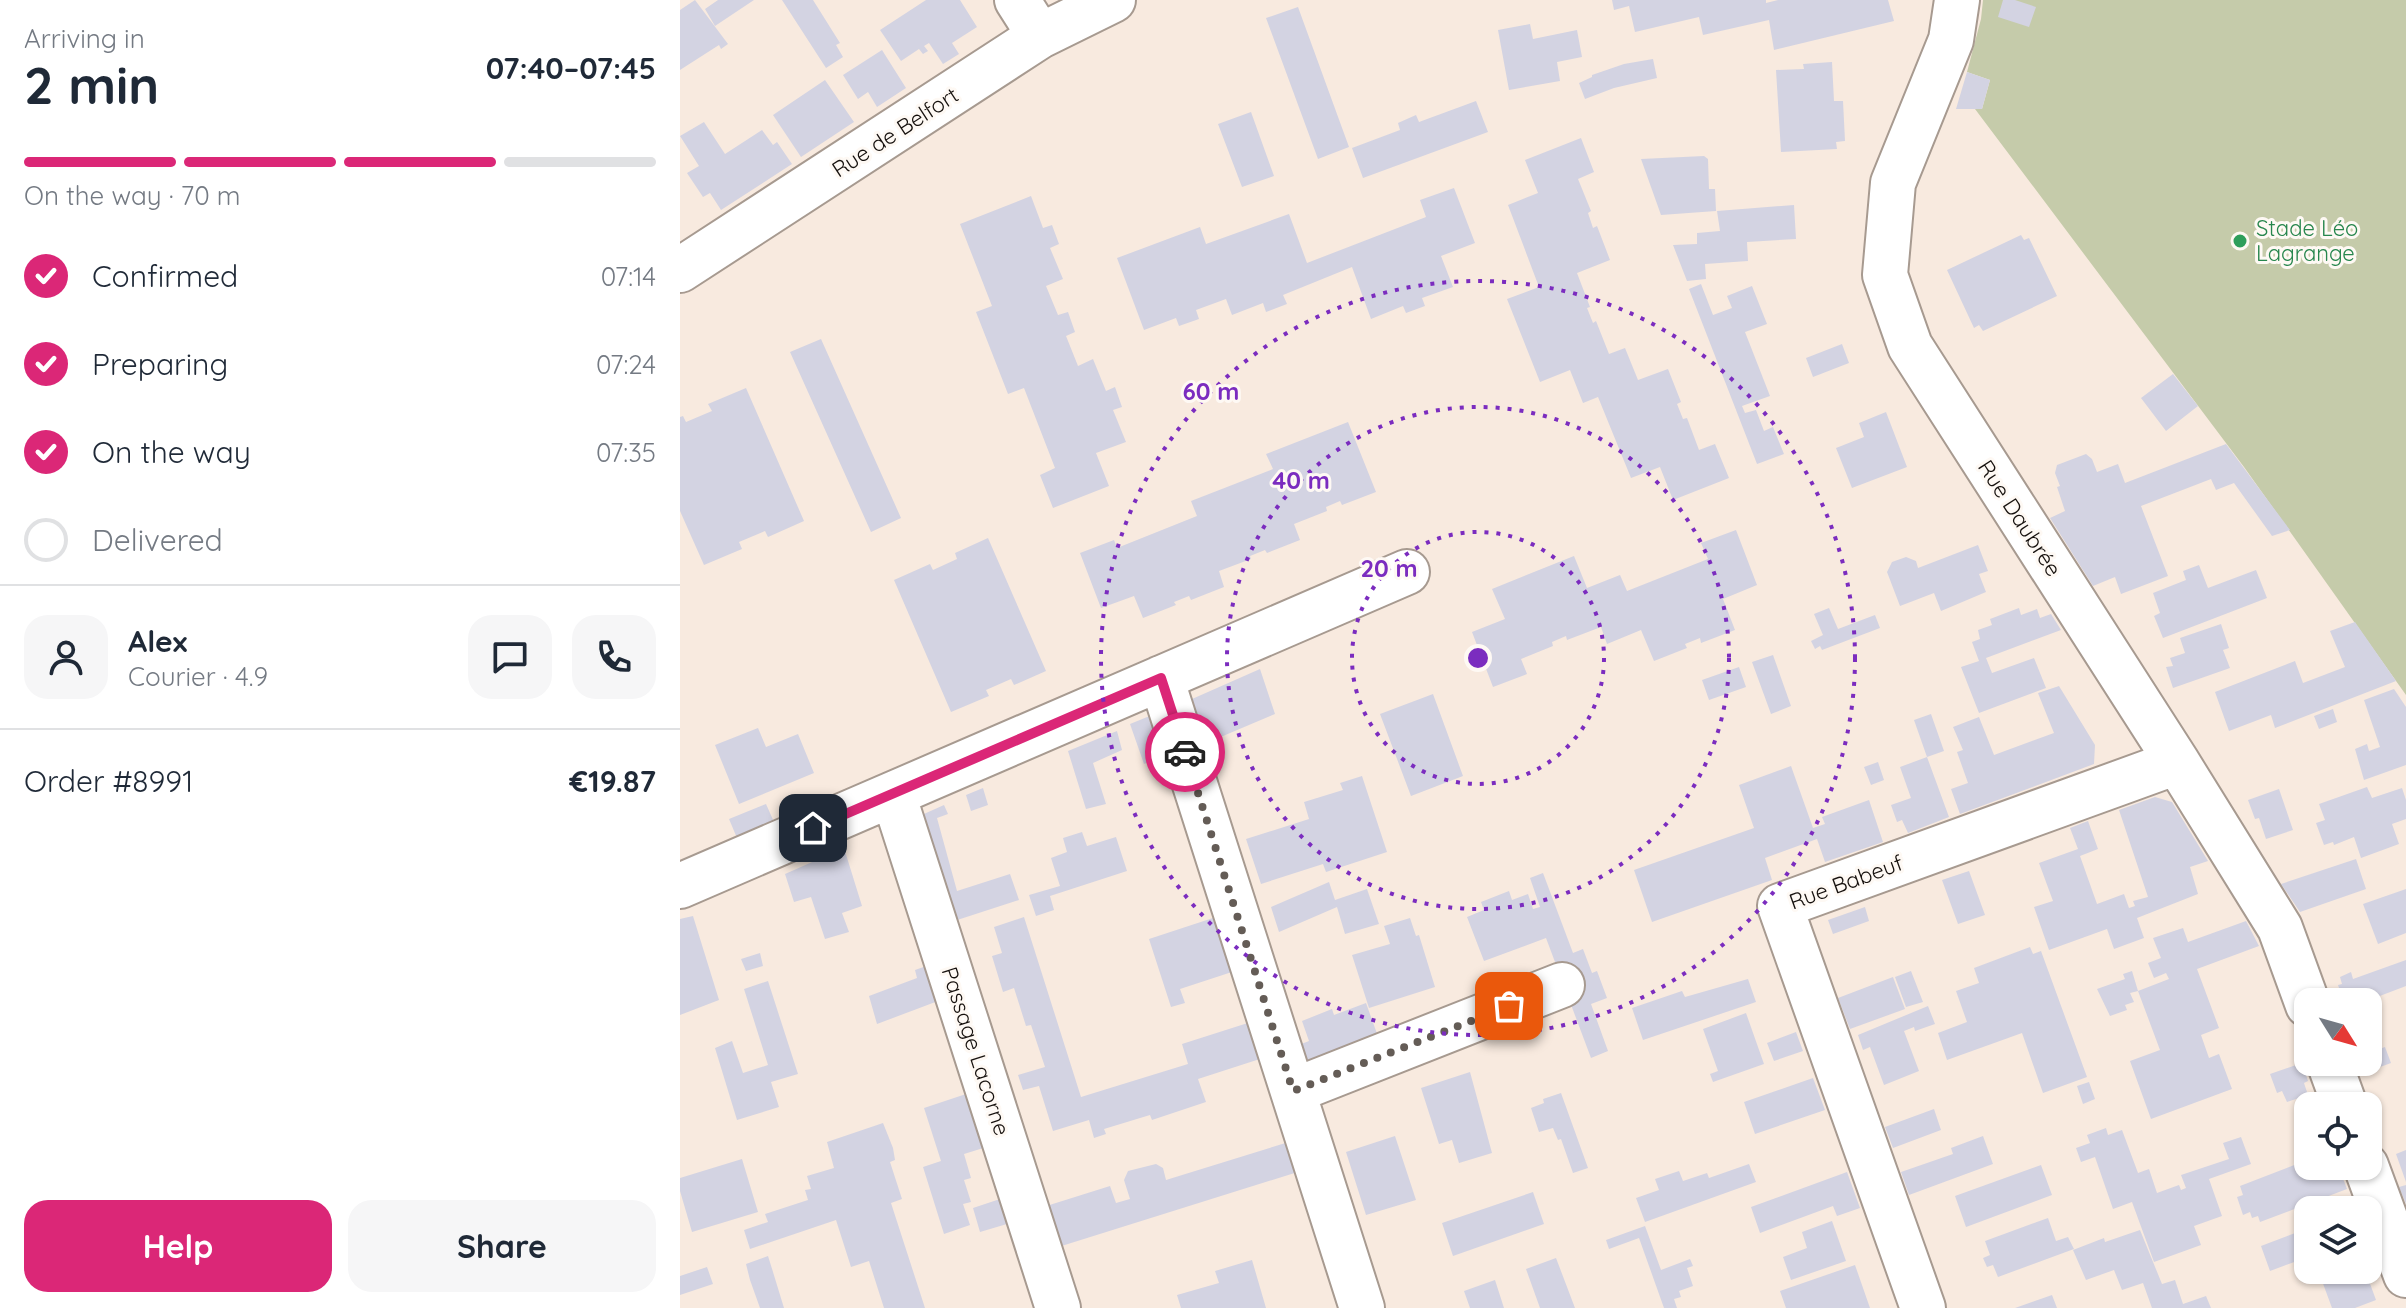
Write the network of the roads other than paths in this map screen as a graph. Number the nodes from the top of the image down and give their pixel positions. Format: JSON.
{"nodes":[{"id":1,"x":1017,"y":0,"type":"edge"},
{"id":2,"x":1113,"y":0,"type":"edge"},
{"id":3,"x":1957,"y":0,"type":"edge"},
{"id":4,"x":1040,"y":36,"type":"junction"},
{"id":5,"x":680,"y":270,"type":"edge"},
{"id":6,"x":1407,"y":572,"type":"dead end"},
{"id":7,"x":1161,"y":678,"type":"junction"},
{"id":8,"x":2177,"y":762,"type":"junction"},
{"id":9,"x":893,"y":794,"type":"junction"},
{"id":10,"x":680,"y":886,"type":"edge"},
{"id":11,"x":1562,"y":985,"type":"dead end"},
{"id":12,"x":2302,"y":988,"type":"edge"},
{"id":13,"x":1293,"y":1091,"type":"junction"},
{"id":14,"x":2371,"y":1180,"type":"edge"},
{"id":15,"x":2406,"y":1275,"type":"edge"},
{"id":16,"x":1058,"y":1308,"type":"edge"},
{"id":17,"x":1362,"y":1308,"type":"edge"},
{"id":18,"x":1923,"y":1308,"type":"edge"}],
"edges":[{"from":1,"to":4,"type":"street"},
{"from":2,"to":4,"type":"street","name":"Rue de Belfort"},
{"from":3,"to":8,"type":"street","name":"Rue Daubrée"},
{"from":4,"to":5,"type":"street","name":"Rue de Belfort"},
{"from":6,"to":7,"type":"street"},
{"from":7,"to":9,"type":"street"},
{"from":7,"to":13,"type":"street"},
{"from":8,"to":12,"type":"street","name":"Rue Daubrée"},
{"from":8,"to":18,"type":"street","name":"Rue Babeuf"},
{"from":9,"to":10,"type":"street"},
{"from":9,"to":16,"type":"street","name":"Passage Lacorne"},
{"from":11,"to":13,"type":"street"},
{"from":13,"to":17,"type":"street"},
{"from":14,"to":15,"type":"street"}]}
